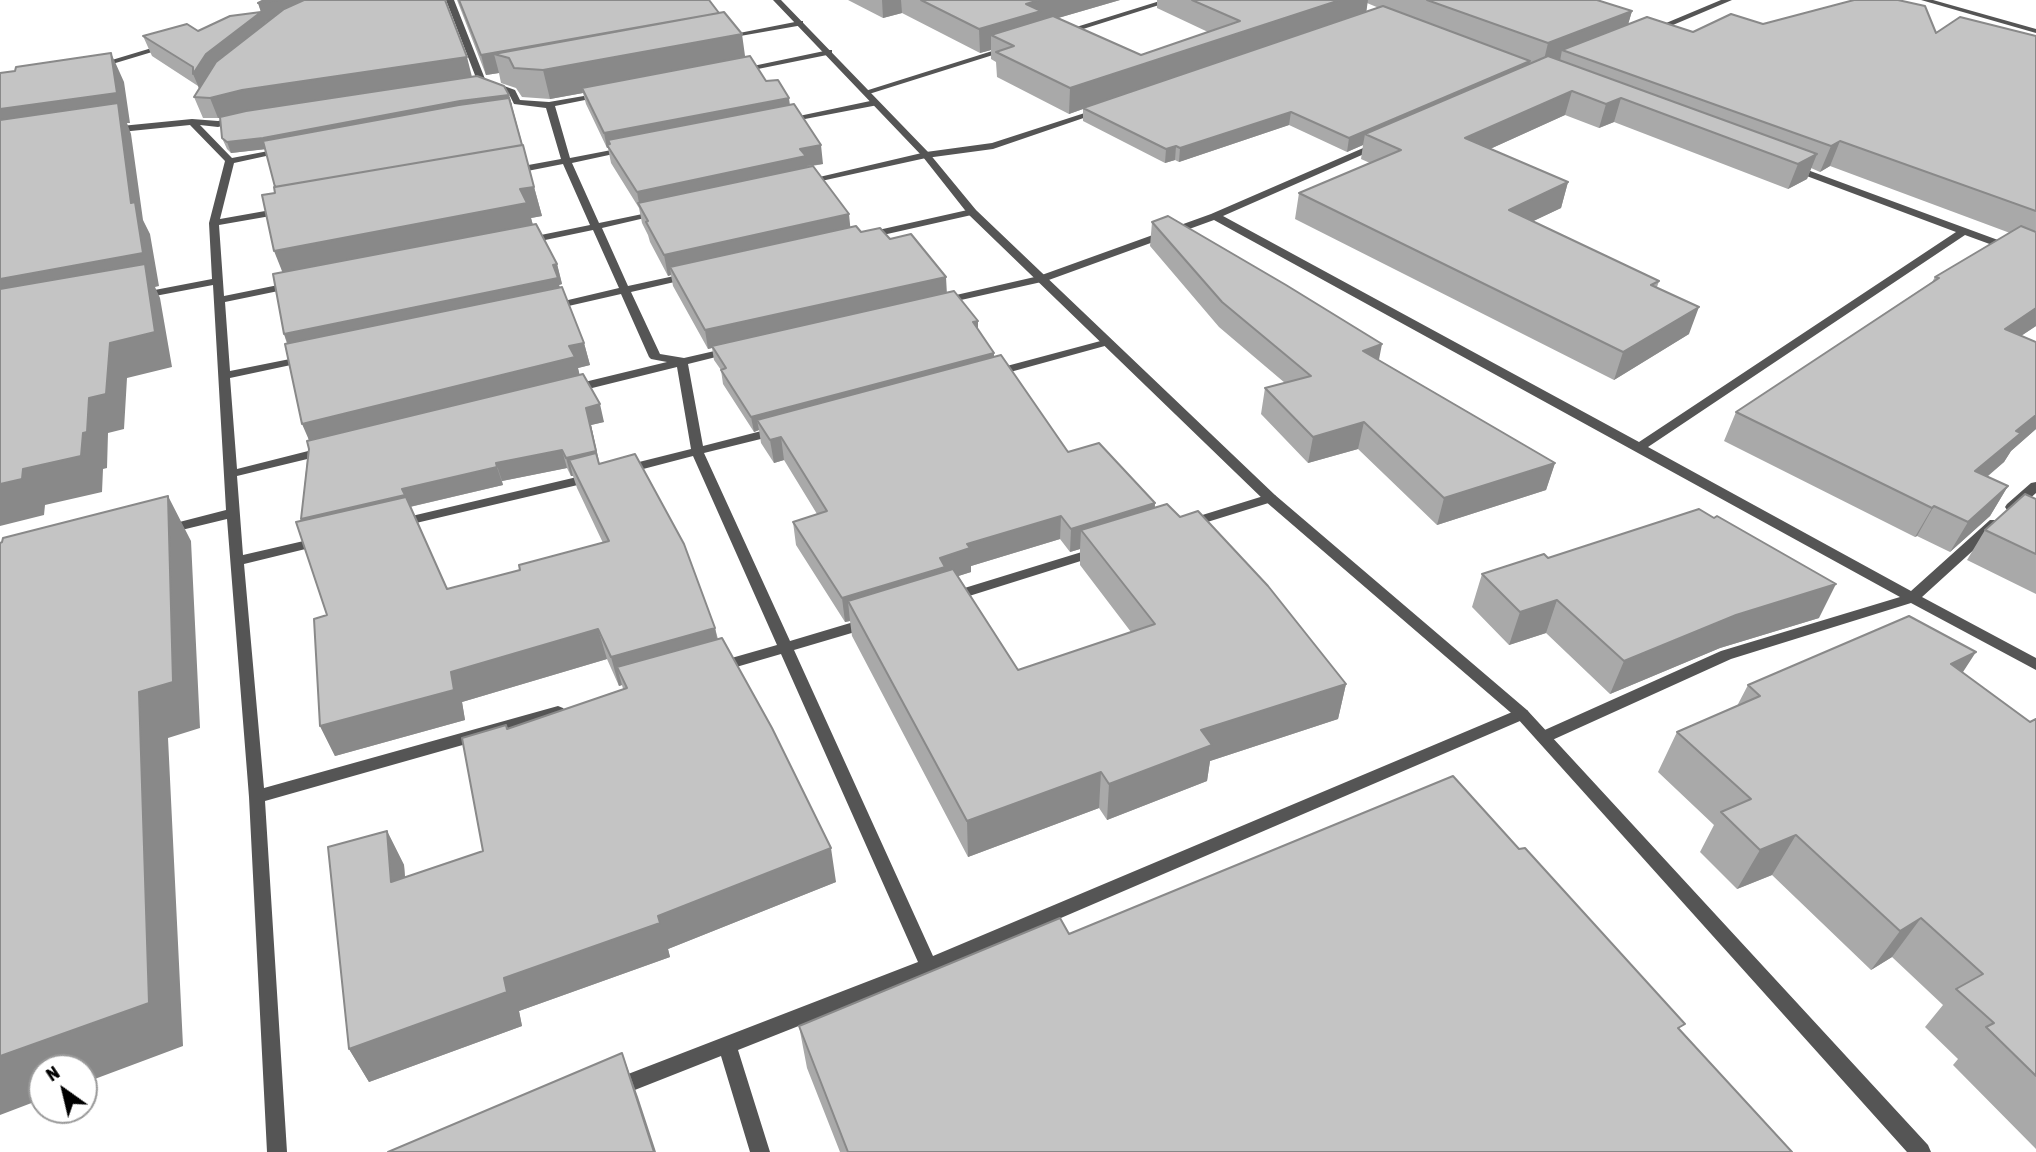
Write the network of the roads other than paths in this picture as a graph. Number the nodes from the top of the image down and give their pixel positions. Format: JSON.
{"nodes":[{"id":1,"x":450,"y":0,"type":"edge"},
{"id":2,"x":777,"y":0,"type":"edge"},
{"id":3,"x":1171,"y":0,"type":"edge"},
{"id":4,"x":1728,"y":0,"type":"edge"},
{"id":5,"x":1926,"y":0,"type":"edge"},
{"id":6,"x":800,"y":23,"type":"junction"},
{"id":7,"x":2036,"y":31,"type":"edge"},
{"id":8,"x":1641,"y":34,"type":"edge"},
{"id":9,"x":1052,"y":36,"type":"edge"},
{"id":10,"x":707,"y":40,"type":"edge"},
{"id":11,"x":175,"y":44,"type":"edge"},
{"id":12,"x":1012,"y":48,"type":"edge"},
{"id":13,"x":829,"y":52,"type":"junction"},
{"id":14,"x":81,"y":70,"type":"edge"},
{"id":15,"x":723,"y":72,"type":"edge"},
{"id":16,"x":508,"y":76,"type":"edge"},
{"id":17,"x":481,"y":81,"type":"junction"},
{"id":18,"x":467,"y":83,"type":"edge"},
{"id":19,"x":617,"y":93,"type":"edge"},
{"id":20,"x":871,"y":97,"type":"junction"},
{"id":21,"x":550,"y":105,"type":"junction"},
{"id":22,"x":1106,"y":109,"type":"edge"},
{"id":23,"x":513,"y":110,"type":"edge"},
{"id":24,"x":250,"y":116,"type":"edge"},
{"id":25,"x":195,"y":117,"type":"junction"},
{"id":26,"x":768,"y":123,"type":"edge"},
{"id":27,"x":99,"y":132,"type":"edge"},
{"id":28,"x":1394,"y":138,"type":"edge"},
{"id":29,"x":298,"y":148,"type":"edge"},
{"id":30,"x":634,"y":149,"type":"edge"},
{"id":31,"x":926,"y":155,"type":"junction"},
{"id":32,"x":230,"y":161,"type":"junction"},
{"id":33,"x":567,"y":162,"type":"junction"},
{"id":34,"x":1784,"y":164,"type":"edge"},
{"id":35,"x":499,"y":174,"type":"edge"},
{"id":36,"x":794,"y":184,"type":"edge"},
{"id":37,"x":296,"y":209,"type":"edge"},
{"id":38,"x":675,"y":210,"type":"edge"},
{"id":39,"x":972,"y":212,"type":"junction"},
{"id":40,"x":1215,"y":216,"type":"junction"},
{"id":41,"x":214,"y":223,"type":"junction"},
{"id":42,"x":596,"y":227,"type":"junction"},
{"id":43,"x":1964,"y":231,"type":"junction"},
{"id":44,"x":852,"y":239,"type":"edge"},
{"id":45,"x":515,"y":243,"type":"edge"},
{"id":46,"x":2036,"y":258,"type":"edge"},
{"id":47,"x":705,"y":273,"type":"edge"},
{"id":48,"x":1042,"y":279,"type":"junction"},
{"id":49,"x":218,"y":281,"type":"junction"},
{"id":50,"x":300,"y":284,"type":"edge"},
{"id":51,"x":625,"y":291,"type":"junction"},
{"id":52,"x":122,"y":299,"type":"edge"},
{"id":53,"x":219,"y":299,"type":"junction"},
{"id":54,"x":935,"y":303,"type":"edge"},
{"id":55,"x":545,"y":308,"type":"edge"},
{"id":56,"x":1108,"y":342,"type":"junction"},
{"id":57,"x":748,"y":346,"type":"edge"},
{"id":58,"x":318,"y":356,"type":"edge"},
{"id":59,"x":682,"y":361,"type":"junction"},
{"id":60,"x":224,"y":376,"type":"junction"},
{"id":61,"x":976,"y":378,"type":"edge"},
{"id":62,"x":562,"y":391,"type":"edge"},
{"id":63,"x":790,"y":428,"type":"edge"},
{"id":64,"x":337,"y":447,"type":"edge"},
{"id":65,"x":1639,"y":448,"type":"junction"},
{"id":66,"x":698,"y":453,"type":"junction"},
{"id":67,"x":231,"y":474,"type":"junction"},
{"id":68,"x":2036,"y":486,"type":"edge"},
{"id":69,"x":1270,"y":498,"type":"junction"},
{"id":70,"x":233,"y":513,"type":"junction"},
{"id":71,"x":386,"y":526,"type":"edge"},
{"id":72,"x":1178,"y":526,"type":"edge"},
{"id":73,"x":155,"y":532,"type":"edge"},
{"id":74,"x":332,"y":538,"type":"edge"},
{"id":75,"x":1113,"y":547,"type":"edge"},
{"id":76,"x":237,"y":561,"type":"junction"},
{"id":77,"x":1912,"y":598,"type":"junction"},
{"id":78,"x":930,"y":603,"type":"edge"},
{"id":79,"x":878,"y":620,"type":"edge"},
{"id":80,"x":787,"y":648,"type":"junction"},
{"id":81,"x":2036,"y":665,"type":"edge"},
{"id":82,"x":707,"y":670,"type":"edge"},
{"id":83,"x":575,"y":708,"type":"edge"},
{"id":84,"x":1522,"y":714,"type":"junction"},
{"id":85,"x":1544,"y":737,"type":"junction"},
{"id":86,"x":257,"y":797,"type":"junction"},
{"id":87,"x":929,"y":966,"type":"junction"},
{"id":88,"x":727,"y":1045,"type":"junction"},
{"id":89,"x":597,"y":1096,"type":"edge"},
{"id":90,"x":277,"y":1152,"type":"edge"},
{"id":91,"x":760,"y":1152,"type":"edge"},
{"id":92,"x":1920,"y":1152,"type":"edge"}],
"edges":[{"from":1,"to":17,"type":"street"},
{"from":2,"to":6,"type":"street"},
{"from":3,"to":9,"type":"street"},
{"from":4,"to":8,"type":"street"},
{"from":5,"to":7,"type":"street"},
{"from":6,"to":10,"type":"street"},
{"from":6,"to":13,"type":"street"},
{"from":11,"to":14,"type":"street"},
{"from":12,"to":20,"type":"street"},
{"from":13,"to":15,"type":"street"},
{"from":13,"to":20,"type":"street"},
{"from":16,"to":17,"type":"street"},
{"from":17,"to":18,"type":"street"},
{"from":17,"to":21,"type":"street"},
{"from":19,"to":21,"type":"street"},
{"from":20,"to":26,"type":"street"},
{"from":20,"to":31,"type":"street"},
{"from":21,"to":23,"type":"street"},
{"from":21,"to":33,"type":"street"},
{"from":22,"to":31,"type":"street"},
{"from":24,"to":25,"type":"street"},
{"from":25,"to":27,"type":"street"},
{"from":25,"to":32,"type":"street"},
{"from":28,"to":40,"type":"street"},
{"from":29,"to":32,"type":"street"},
{"from":30,"to":33,"type":"street"},
{"from":31,"to":36,"type":"street"},
{"from":31,"to":39,"type":"street"},
{"from":32,"to":41,"type":"street"},
{"from":33,"to":35,"type":"street"},
{"from":33,"to":42,"type":"street"},
{"from":34,"to":43,"type":"street"},
{"from":37,"to":41,"type":"street"},
{"from":38,"to":42,"type":"street"},
{"from":39,"to":44,"type":"street"},
{"from":39,"to":48,"type":"street"},
{"from":40,"to":48,"type":"street"},
{"from":40,"to":65,"type":"street"},
{"from":41,"to":49,"type":"street"},
{"from":42,"to":45,"type":"street"},
{"from":42,"to":51,"type":"street"},
{"from":43,"to":46,"type":"street"},
{"from":43,"to":65,"type":"street"},
{"from":47,"to":51,"type":"street"},
{"from":48,"to":54,"type":"street"},
{"from":48,"to":56,"type":"street"},
{"from":49,"to":52,"type":"street"},
{"from":49,"to":53,"type":"street"},
{"from":50,"to":53,"type":"street"},
{"from":51,"to":55,"type":"street"},
{"from":51,"to":59,"type":"street"},
{"from":53,"to":60,"type":"street"},
{"from":56,"to":61,"type":"street"},
{"from":56,"to":69,"type":"street"},
{"from":57,"to":59,"type":"street"},
{"from":58,"to":60,"type":"street"},
{"from":59,"to":62,"type":"street"},
{"from":59,"to":66,"type":"street"},
{"from":60,"to":67,"type":"street"},
{"from":63,"to":66,"type":"street"},
{"from":64,"to":67,"type":"street"},
{"from":65,"to":77,"type":"street"},
{"from":66,"to":71,"type":"street"},
{"from":66,"to":80,"type":"street"},
{"from":67,"to":70,"type":"street"},
{"from":68,"to":77,"type":"street"},
{"from":69,"to":72,"type":"street"},
{"from":69,"to":84,"type":"street"},
{"from":70,"to":73,"type":"street"},
{"from":70,"to":76,"type":"street"},
{"from":74,"to":76,"type":"street"},
{"from":75,"to":78,"type":"street"},
{"from":76,"to":86,"type":"street"},
{"from":77,"to":81,"type":"street"},
{"from":77,"to":85,"type":"street"},
{"from":79,"to":80,"type":"street"},
{"from":80,"to":82,"type":"street"},
{"from":80,"to":87,"type":"street"},
{"from":83,"to":86,"type":"street"},
{"from":84,"to":85,"type":"street"},
{"from":84,"to":87,"type":"street"},
{"from":85,"to":92,"type":"street"},
{"from":86,"to":90,"type":"street"},
{"from":87,"to":88,"type":"street"},
{"from":88,"to":89,"type":"street"},
{"from":88,"to":91,"type":"street"}]}
